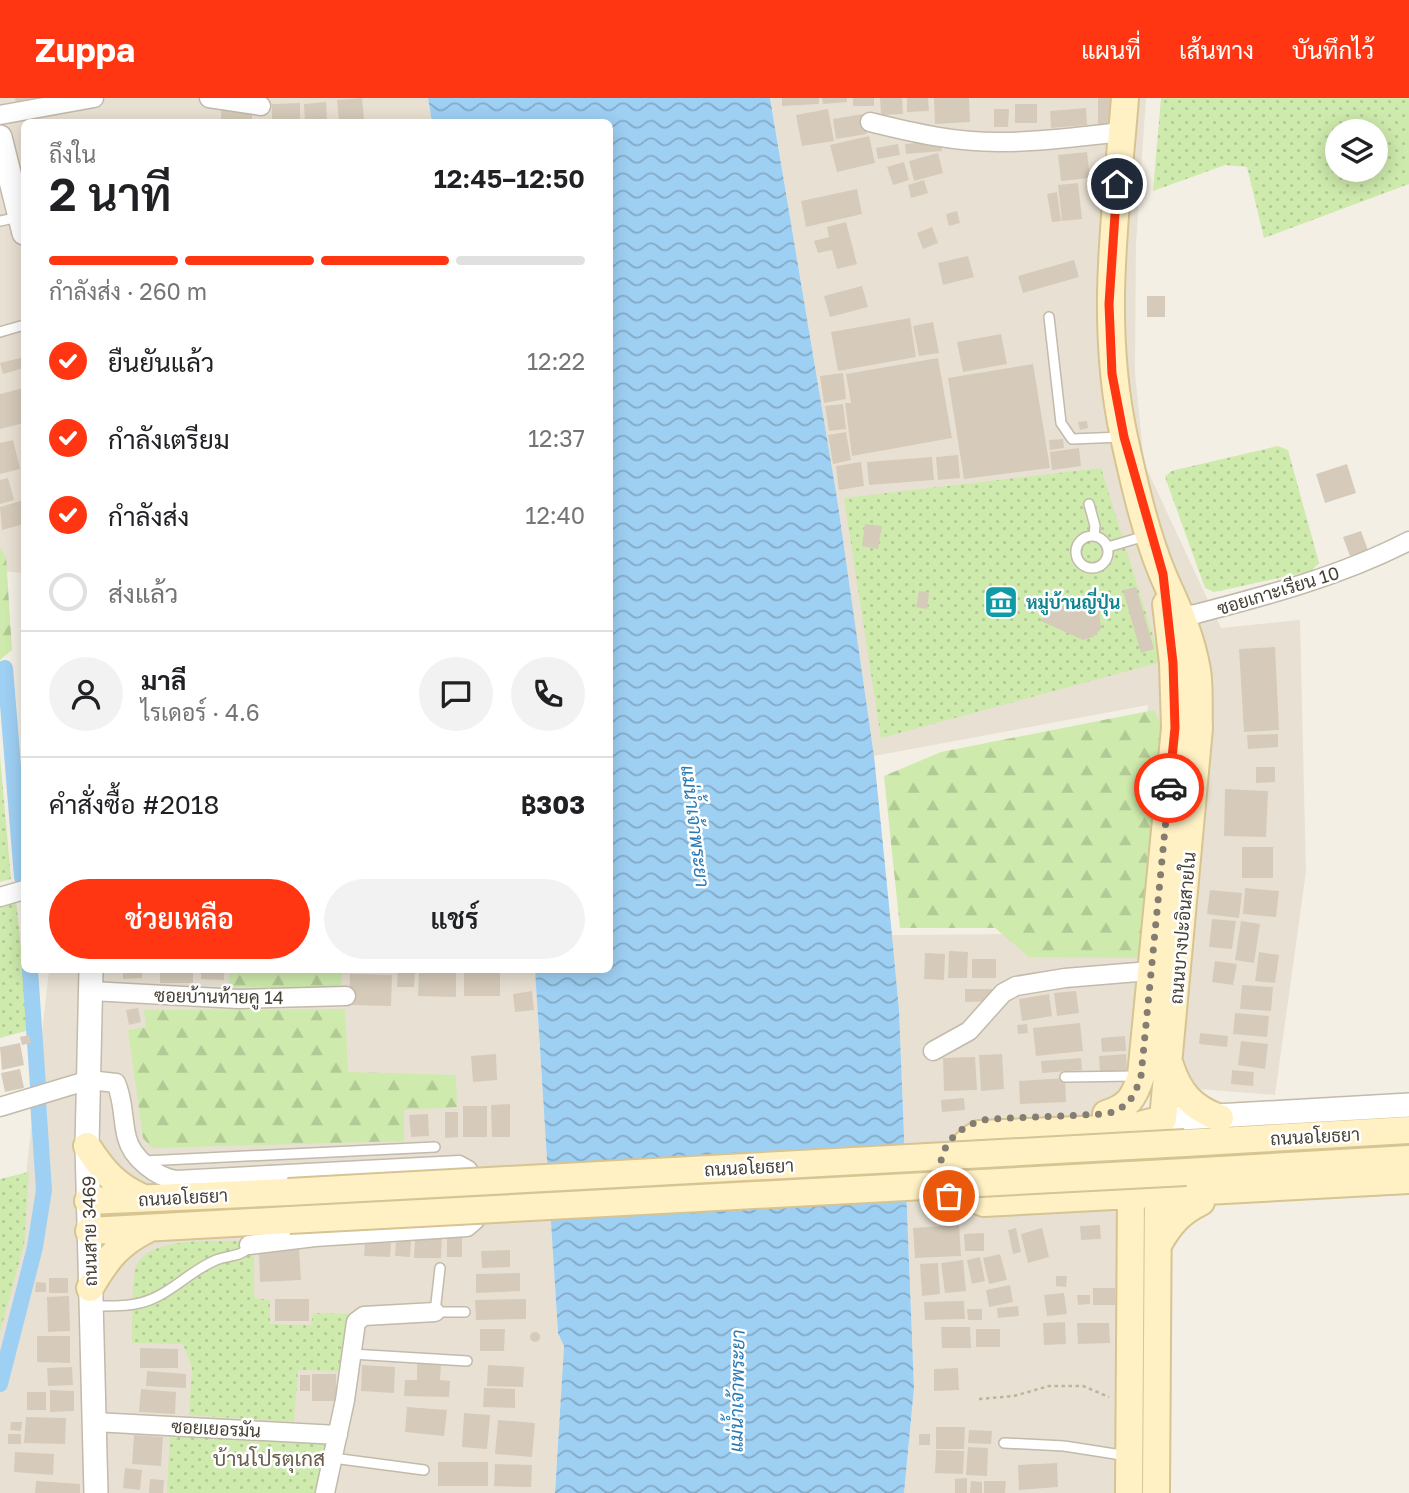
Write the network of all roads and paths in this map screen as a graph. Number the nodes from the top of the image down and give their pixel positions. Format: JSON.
{"nodes":[{"id":1,"x":94,"y":98,"type":"edge"},
{"id":2,"x":209,"y":98,"type":"edge"},
{"id":3,"x":1125,"y":98,"type":"edge"},
{"id":4,"x":261,"y":109,"type":"edge"},
{"id":5,"x":0,"y":115,"type":"edge"},
{"id":6,"x":870,"y":122,"type":"dead end"},
{"id":7,"x":1122,"y":132,"type":"junction"},
{"id":8,"x":0,"y":137,"type":"edge"},
{"id":9,"x":17,"y":222,"type":"edge"},
{"id":10,"x":1049,"y":317,"type":"dead end"},
{"id":11,"x":21,"y":326,"type":"edge"},
{"id":12,"x":0,"y":332,"type":"edge"},
{"id":13,"x":1124,"y":437,"type":"junction"},
{"id":14,"x":1089,"y":504,"type":"dead end"},
{"id":15,"x":1150,"y":534,"type":"junction"},
{"id":16,"x":1094,"y":536,"type":"junction"},
{"id":17,"x":1409,"y":541,"type":"edge"},
{"id":18,"x":1108,"y":547,"type":"junction"},
{"id":19,"x":1163,"y":574,"type":"junction"},
{"id":20,"x":1184,"y":617,"type":"junction"},
{"id":21,"x":21,"y":891,"type":"edge"},
{"id":22,"x":0,"y":897,"type":"edge"},
{"id":23,"x":1150,"y":971,"type":"junction"},
{"id":24,"x":91,"y":980,"type":"edge"},
{"id":25,"x":346,"y":996,"type":"dead end"},
{"id":26,"x":933,"y":1051,"type":"dead end"},
{"id":27,"x":1170,"y":1065,"type":"junction"},
{"id":28,"x":1141,"y":1076,"type":"junction"},
{"id":29,"x":1065,"y":1077,"type":"dead end"},
{"id":30,"x":89,"y":1080,"type":"junction"},
{"id":31,"x":1409,"y":1105,"type":"edge"},
{"id":32,"x":0,"y":1107,"type":"edge"},
{"id":33,"x":1106,"y":1114,"type":"junction"},
{"id":34,"x":1220,"y":1118,"type":"junction"},
{"id":35,"x":1163,"y":1119,"type":"junction"},
{"id":36,"x":1409,"y":1130,"type":"edge"},
{"id":37,"x":87,"y":1146,"type":"junction"},
{"id":38,"x":435,"y":1147,"type":"dead end"},
{"id":39,"x":1409,"y":1159,"type":"edge"},
{"id":40,"x":142,"y":1161,"type":"junction"},
{"id":41,"x":1409,"y":1180,"type":"edge"},
{"id":42,"x":1409,"y":1193,"type":"edge"},
{"id":43,"x":146,"y":1199,"type":"junction"},
{"id":44,"x":1158,"y":1199,"type":"junction"},
{"id":45,"x":88,"y":1201,"type":"junction"},
{"id":46,"x":1131,"y":1201,"type":"junction"},
{"id":47,"x":1201,"y":1202,"type":"junction"},
{"id":48,"x":1101,"y":1210,"type":"junction"},
{"id":49,"x":149,"y":1228,"type":"junction"},
{"id":50,"x":89,"y":1231,"type":"junction"},
{"id":51,"x":249,"y":1245,"type":"joint"},
{"id":52,"x":1158,"y":1245,"type":"junction"},
{"id":53,"x":1131,"y":1252,"type":"junction"},
{"id":54,"x":440,"y":1268,"type":"dead end"},
{"id":55,"x":90,"y":1297,"type":"junction"},
{"id":56,"x":435,"y":1312,"type":"junction"},
{"id":57,"x":465,"y":1312,"type":"dead end"},
{"id":58,"x":352,"y":1354,"type":"junction"},
{"id":59,"x":467,"y":1361,"type":"dead end"},
{"id":60,"x":1130,"y":1395,"type":"junction"},
{"id":61,"x":979,"y":1399,"type":"dead end"},
{"id":62,"x":94,"y":1422,"type":"junction"},
{"id":63,"x":338,"y":1435,"type":"junction"},
{"id":64,"x":1004,"y":1443,"type":"dead end"},
{"id":65,"x":1130,"y":1456,"type":"junction"},
{"id":66,"x":333,"y":1458,"type":"junction"},
{"id":67,"x":424,"y":1470,"type":"dead end"},
{"id":68,"x":96,"y":1493,"type":"edge"},
{"id":69,"x":324,"y":1493,"type":"edge"},
{"id":70,"x":1129,"y":1493,"type":"edge"},
{"id":71,"x":1156,"y":1493,"type":"edge"}],
"edges":[{"from":1,"to":5,"type":"street"},
{"from":2,"to":4,"type":"street"},
{"from":3,"to":7,"type":"main road","name":"ถนนบางปะอินสายใน"},
{"from":6,"to":7,"type":"street"},
{"from":7,"to":13,"type":"main road","name":"ถนนบางปะอินสายใน"},
{"from":8,"to":9,"type":"street"},
{"from":10,"to":13,"type":"lane"},
{"from":11,"to":12,"type":"lane"},
{"from":13,"to":15,"type":"main road","name":"ถนนบางปะอินสายใน"},
{"from":14,"to":16,"type":"lane"},
{"from":15,"to":18,"type":"lane"},
{"from":15,"to":19,"type":"main road","name":"ถนนบางปะอินสายใน"},
{"from":16,"to":18,"type":"lane"},
{"from":16,"to":18,"type":"lane"},
{"from":17,"to":20,"type":"street","name":"ซอยเกาะเรียน 10"},
{"from":19,"to":20,"type":"main road","name":"ถนนบางปะอินสายใน"},
{"from":19,"to":23,"type":"main road","name":"ถนนบางปะอินสายใน"},
{"from":20,"to":27,"type":"main road","name":"ถนนบางปะอินสายใน"},
{"from":21,"to":22,"type":"street"},
{"from":23,"to":26,"type":"street"},
{"from":23,"to":28,"type":"main road","name":"ถนนบางปะอินสายใน"},
{"from":24,"to":25,"type":"street","name":"ซอยบ้านท้ายคู 14"},
{"from":24,"to":30,"type":"street","name":"ถนนสาย 3469"},
{"from":27,"to":34,"type":"main road"},
{"from":27,"to":35,"type":"main road","name":"ถนนบางปะอินสายใน"},
{"from":28,"to":29,"type":"lane"},
{"from":28,"to":33,"type":"main road","name":"ถนนบางปะอินสายใน"},
{"from":30,"to":32,"type":"street"},
{"from":30,"to":37,"type":"street","name":"ถนนสาย 3469"},
{"from":30,"to":40,"type":"street"},
{"from":31,"to":34,"type":"street","name":"ถนนอโยธยา"},
{"from":33,"to":35,"type":"main road","name":"ถนนบางปะอินสายใน"},
{"from":33,"to":48,"type":"main road","name":"ถนนบางปะอินสายใน"},
{"from":34,"to":35,"type":"street","name":"ถนนอโยธยา"},
{"from":35,"to":46,"type":"main road","name":"ถนนบางปะอินสายใน"},
{"from":36,"to":43,"type":"main road","name":"ถนนอโยธยา","bridge":true},
{"from":37,"to":43,"type":"main road"},
{"from":37,"to":45,"type":"street","name":"ถนนสาย 3469"},
{"from":38,"to":40,"type":"lane"},
{"from":39,"to":49,"type":"main road","name":"ถนนอโยธยา","bridge":true},
{"from":40,"to":51,"type":"street"},
{"from":41,"to":44,"type":"main road","name":"ถนนบางปะอินสายใน"},
{"from":42,"to":47,"type":"street"},
{"from":43,"to":45,"type":"main road","name":"ถนนอโยธยา"},
{"from":44,"to":46,"type":"main road","name":"ถนนบางปะอินสายใน"},
{"from":44,"to":47,"type":"street"},
{"from":44,"to":52,"type":"main road"},
{"from":45,"to":50,"type":"street","name":"ถนนสาย 3469"},
{"from":46,"to":48,"type":"main road","name":"ถนนบางปะอินสายใน"},
{"from":46,"to":53,"type":"main road"},
{"from":47,"to":52,"type":"main road"},
{"from":48,"to":53,"type":"main road"},
{"from":49,"to":50,"type":"main road","name":"ถนนอโยธยา"},
{"from":49,"to":55,"type":"main road"},
{"from":50,"to":55,"type":"street","name":"ถนนสาย 3469"},
{"from":51,"to":55,"type":"lane"},
{"from":52,"to":71,"type":"main road"},
{"from":53,"to":60,"type":"main road"},
{"from":54,"to":56,"type":"lane"},
{"from":55,"to":62,"type":"street","name":"ถนนสาย 3469"},
{"from":56,"to":57,"type":"lane"},
{"from":56,"to":58,"type":"street"},
{"from":58,"to":59,"type":"lane"},
{"from":58,"to":63,"type":"street"},
{"from":60,"to":61,"type":"path"},
{"from":60,"to":65,"type":"main road"},
{"from":62,"to":63,"type":"street","name":"ซอยเยอรมัน"},
{"from":62,"to":68,"type":"street","name":"ถนนสาย 3469"},
{"from":63,"to":66,"type":"street"},
{"from":64,"to":65,"type":"lane"},
{"from":65,"to":70,"type":"main road"},
{"from":66,"to":67,"type":"lane"},
{"from":66,"to":69,"type":"street"}]}
